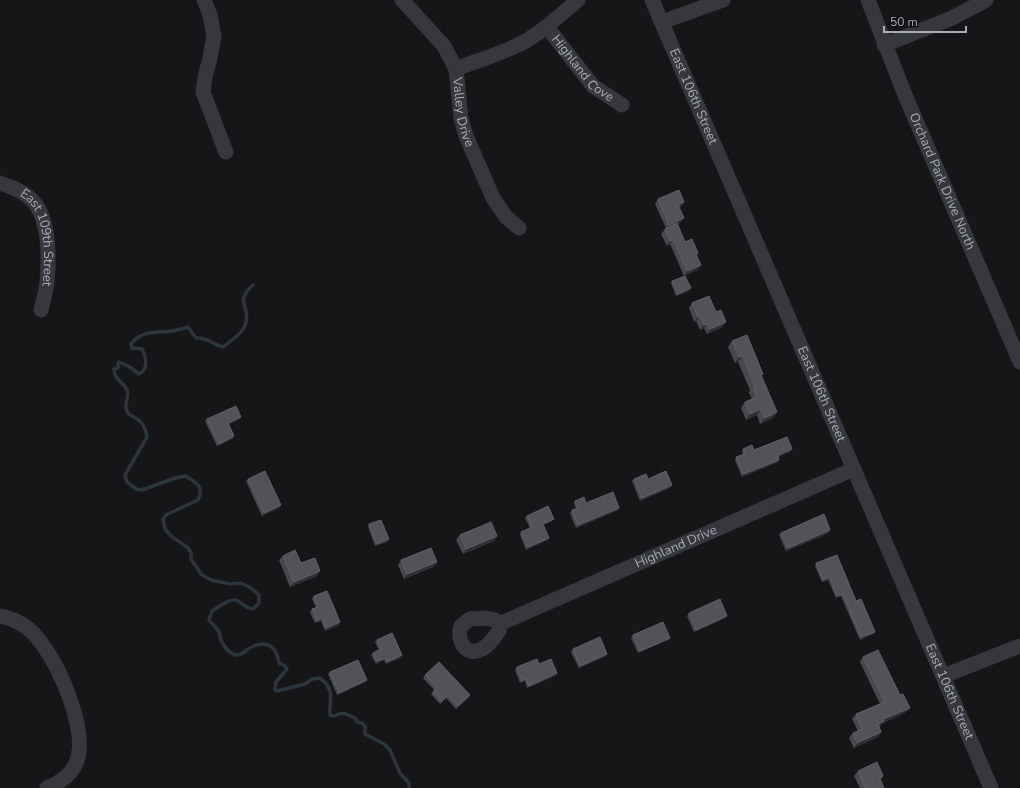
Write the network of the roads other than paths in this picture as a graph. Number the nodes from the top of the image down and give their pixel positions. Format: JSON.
{"nodes":[{"id":1,"x":204,"y":0,"type":"edge"},
{"id":2,"x":402,"y":0,"type":"edge"},
{"id":3,"x":578,"y":0,"type":"edge"},
{"id":4,"x":652,"y":0,"type":"edge"},
{"id":5,"x":723,"y":0,"type":"edge"},
{"id":6,"x":868,"y":0,"type":"edge"},
{"id":7,"x":986,"y":0,"type":"edge"},
{"id":8,"x":662,"y":22,"type":"junction"},
{"id":9,"x":547,"y":27,"type":"junction"},
{"id":10,"x":884,"y":44,"type":"junction"},
{"id":11,"x":456,"y":69,"type":"junction"},
{"id":12,"x":622,"y":105,"type":"dead end"},
{"id":13,"x":226,"y":152,"type":"dead end"},
{"id":14,"x":0,"y":183,"type":"edge"},
{"id":15,"x":519,"y":228,"type":"dead end"},
{"id":16,"x":41,"y":310,"type":"dead end"},
{"id":17,"x":1020,"y":362,"type":"edge"},
{"id":18,"x":854,"y":469,"type":"junction"},
{"id":19,"x":0,"y":616,"type":"edge"},
{"id":20,"x":499,"y":624,"type":"dead end"},
{"id":21,"x":1020,"y":646,"type":"edge"},
{"id":22,"x":943,"y":676,"type":"junction"},
{"id":23,"x":47,"y":788,"type":"edge"},
{"id":24,"x":991,"y":788,"type":"edge"}],
"edges":[{"from":1,"to":13,"type":"street"},
{"from":2,"to":11,"type":"street","name":"Valley Drive"},
{"from":3,"to":9,"type":"street"},
{"from":4,"to":8,"type":"street","name":"East 106th Street"},
{"from":5,"to":8,"type":"street"},
{"from":6,"to":10,"type":"street","name":"Orchard Park Drive North"},
{"from":7,"to":10,"type":"street"},
{"from":8,"to":18,"type":"street","name":"East 106th Street"},
{"from":9,"to":11,"type":"street"},
{"from":9,"to":12,"type":"street","name":"Highland Cove"},
{"from":10,"to":17,"type":"street","name":"Orchard Park Drive North"},
{"from":11,"to":15,"type":"street","name":"Valley Drive"},
{"from":14,"to":16,"type":"street","name":"East 109th Street"},
{"from":18,"to":20,"type":"street","name":"Highland Drive"},
{"from":18,"to":22,"type":"street","name":"East 106th Street"},
{"from":19,"to":23,"type":"street"},
{"from":21,"to":22,"type":"street"},
{"from":22,"to":24,"type":"street","name":"East 106th Street"}]}
